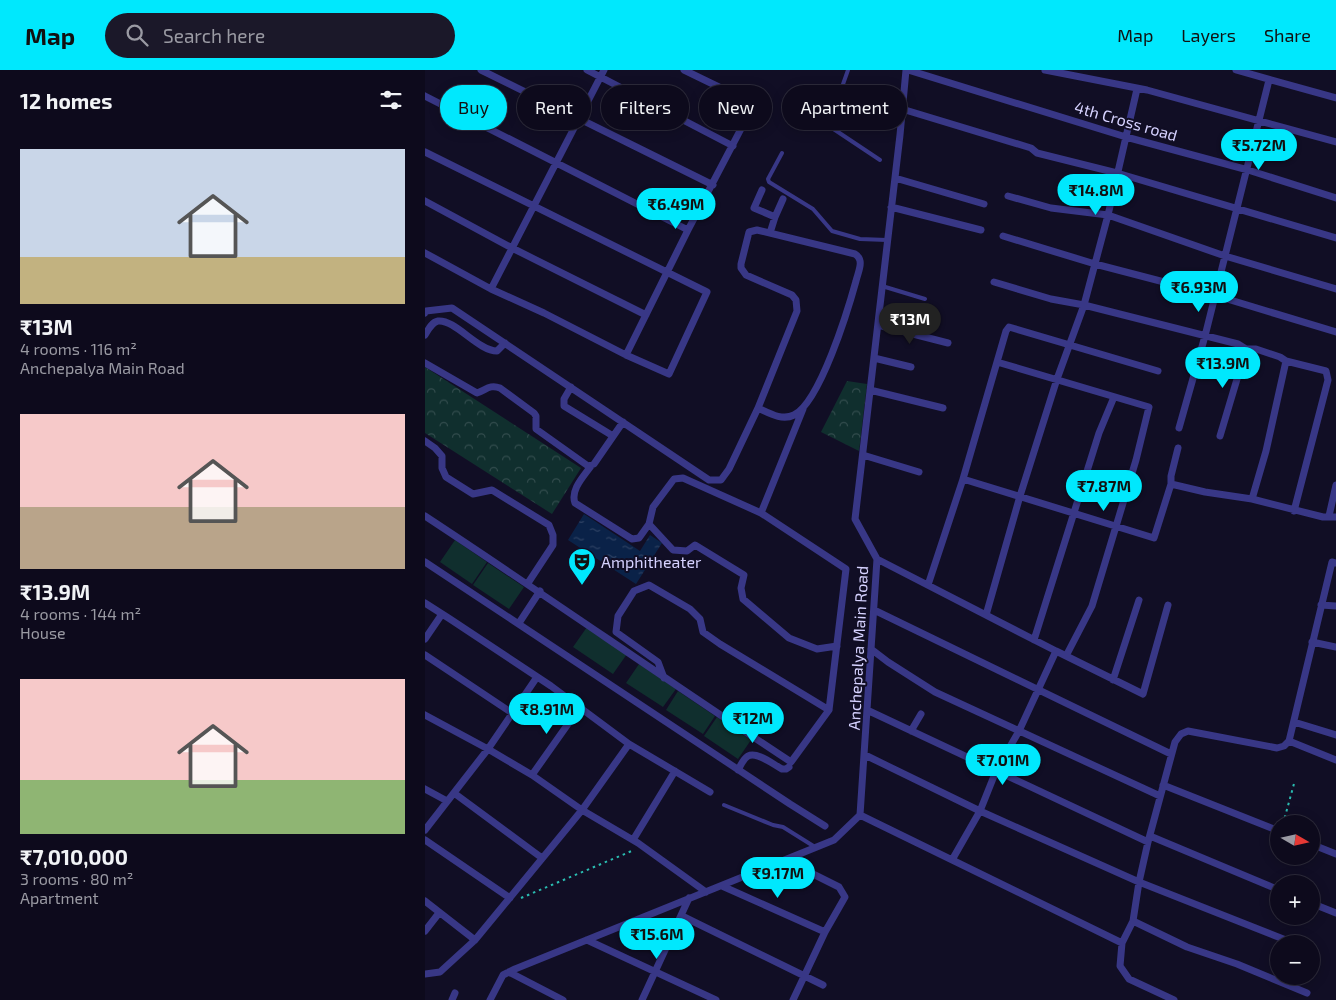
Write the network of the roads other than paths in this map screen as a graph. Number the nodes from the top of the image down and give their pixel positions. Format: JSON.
{"nodes":[{"id":1,"x":481,"y":70,"type":"edge"},
{"id":2,"x":587,"y":70,"type":"edge"},
{"id":3,"x":684,"y":70,"type":"edge"},
{"id":4,"x":848,"y":70,"type":"edge"},
{"id":5,"x":907,"y":70,"type":"edge"},
{"id":6,"x":1045,"y":70,"type":"edge"},
{"id":7,"x":1236,"y":70,"type":"edge"},
{"id":8,"x":603,"y":73,"type":"edge"},
{"id":9,"x":1269,"y":80,"type":"junction"},
{"id":10,"x":905,"y":85,"type":"edge"},
{"id":11,"x":517,"y":88,"type":"edge"},
{"id":12,"x":1137,"y":89,"type":"junction"},
{"id":13,"x":425,"y":96,"type":"edge"},
{"id":14,"x":591,"y":96,"type":"edge"},
{"id":15,"x":1336,"y":97,"type":"edge"},
{"id":16,"x":907,"y":111,"type":"edge"},
{"id":17,"x":1259,"y":120,"type":"junction"},
{"id":18,"x":591,"y":124,"type":"edge"},
{"id":19,"x":573,"y":130,"type":"edge"},
{"id":20,"x":900,"y":130,"type":"edge"},
{"id":21,"x":1126,"y":136,"type":"junction"},
{"id":22,"x":1336,"y":142,"type":"edge"},
{"id":23,"x":733,"y":146,"type":"junction"},
{"id":24,"x":425,"y":152,"type":"edge"},
{"id":25,"x":782,"y":153,"type":"dead end"},
{"id":26,"x":880,"y":160,"type":"dead end"},
{"id":27,"x":557,"y":162,"type":"junction"},
{"id":28,"x":1248,"y":170,"type":"junction"},
{"id":29,"x":1117,"y":173,"type":"junction"},
{"id":30,"x":895,"y":178,"type":"junction"},
{"id":31,"x":713,"y":185,"type":"junction"},
{"id":32,"x":762,"y":190,"type":"dead end"},
{"id":33,"x":1007,"y":196,"type":"dead end"},
{"id":34,"x":1336,"y":198,"type":"edge"},
{"id":35,"x":783,"y":199,"type":"dead end"},
{"id":36,"x":425,"y":201,"type":"edge"},
{"id":37,"x":984,"y":204,"type":"dead end"},
{"id":38,"x":534,"y":206,"type":"junction"},
{"id":39,"x":891,"y":206,"type":"junction"},
{"id":40,"x":1237,"y":208,"type":"junction"},
{"id":41,"x":1108,"y":216,"type":"junction"},
{"id":42,"x":775,"y":217,"type":"junction"},
{"id":43,"x":688,"y":230,"type":"junction"},
{"id":44,"x":981,"y":230,"type":"dead end"},
{"id":45,"x":771,"y":233,"type":"junction"},
{"id":46,"x":1003,"y":236,"type":"dead end"},
{"id":47,"x":1336,"y":238,"type":"edge"},
{"id":48,"x":887,"y":240,"type":"junction"},
{"id":49,"x":512,"y":248,"type":"junction"},
{"id":50,"x":425,"y":254,"type":"edge"},
{"id":51,"x":1225,"y":256,"type":"junction"},
{"id":52,"x":1095,"y":264,"type":"junction"},
{"id":53,"x":668,"y":273,"type":"junction"},
{"id":54,"x":993,"y":282,"type":"dead end"},
{"id":55,"x":882,"y":286,"type":"junction"},
{"id":56,"x":491,"y":289,"type":"junction"},
{"id":57,"x":1336,"y":289,"type":"edge"},
{"id":58,"x":1214,"y":295,"type":"junction"},
{"id":59,"x":925,"y":299,"type":"dead end"},
{"id":60,"x":1083,"y":305,"type":"junction"},
{"id":61,"x":425,"y":313,"type":"edge"},
{"id":62,"x":646,"y":315,"type":"junction"},
{"id":63,"x":878,"y":325,"type":"junction"},
{"id":64,"x":1336,"y":332,"type":"edge"},
{"id":65,"x":425,"y":335,"type":"edge"},
{"id":66,"x":1205,"y":336,"type":"junction"},
{"id":67,"x":505,"y":343,"type":"junction"},
{"id":68,"x":948,"y":343,"type":"dead end"},
{"id":69,"x":1069,"y":346,"type":"junction"},
{"id":70,"x":1246,"y":349,"type":"junction"},
{"id":71,"x":626,"y":355,"type":"junction"},
{"id":72,"x":874,"y":358,"type":"junction"},
{"id":73,"x":1286,"y":361,"type":"junction"},
{"id":74,"x":997,"y":362,"type":"junction"},
{"id":75,"x":425,"y":363,"type":"edge"},
{"id":76,"x":911,"y":367,"type":"dead end"},
{"id":77,"x":1157,"y":371,"type":"dead end"},
{"id":78,"x":1057,"y":379,"type":"junction"},
{"id":79,"x":571,"y":387,"type":"junction"},
{"id":80,"x":870,"y":390,"type":"junction"},
{"id":81,"x":1114,"y":397,"type":"junction"},
{"id":82,"x":758,"y":408,"type":"junction"},
{"id":83,"x":803,"y":408,"type":"junction"},
{"id":84,"x":943,"y":408,"type":"dead end"},
{"id":85,"x":623,"y":422,"type":"junction"},
{"id":86,"x":1179,"y":428,"type":"dead end"},
{"id":87,"x":613,"y":436,"type":"junction"},
{"id":88,"x":1220,"y":436,"type":"dead end"},
{"id":89,"x":425,"y":441,"type":"edge"},
{"id":90,"x":1178,"y":448,"type":"dead end"},
{"id":91,"x":863,"y":455,"type":"junction"},
{"id":92,"x":591,"y":466,"type":"junction"},
{"id":93,"x":919,"y":472,"type":"dead end"},
{"id":94,"x":963,"y":479,"type":"junction"},
{"id":95,"x":1171,"y":484,"type":"junction"},
{"id":96,"x":1336,"y":485,"type":"edge"},
{"id":97,"x":1020,"y":496,"type":"junction"},
{"id":98,"x":1252,"y":499,"type":"junction"},
{"id":99,"x":1294,"y":510,"type":"junction"},
{"id":100,"x":761,"y":513,"type":"junction"},
{"id":101,"x":1074,"y":514,"type":"junction"},
{"id":102,"x":425,"y":516,"type":"edge"},
{"id":103,"x":1333,"y":516,"type":"edge"},
{"id":104,"x":649,"y":524,"type":"junction"},
{"id":105,"x":1115,"y":527,"type":"junction"},
{"id":106,"x":877,"y":559,"type":"junction"},
{"id":107,"x":425,"y":562,"type":"edge"},
{"id":108,"x":1336,"y":563,"type":"edge"},
{"id":109,"x":528,"y":583,"type":"junction"},
{"id":110,"x":928,"y":585,"type":"junction"},
{"id":111,"x":540,"y":591,"type":"junction"},
{"id":112,"x":1139,"y":600,"type":"dead end"},
{"id":113,"x":425,"y":603,"type":"edge"},
{"id":114,"x":1321,"y":604,"type":"junction"},
{"id":115,"x":1168,"y":605,"type":"dead end"},
{"id":116,"x":1336,"y":606,"type":"edge"},
{"id":117,"x":874,"y":610,"type":"junction"},
{"id":118,"x":443,"y":614,"type":"junction"},
{"id":119,"x":986,"y":615,"type":"junction"},
{"id":120,"x":519,"y":623,"type":"junction"},
{"id":121,"x":425,"y":639,"type":"edge"},
{"id":122,"x":1034,"y":640,"type":"junction"},
{"id":123,"x":1312,"y":642,"type":"junction"},
{"id":124,"x":837,"y":646,"type":"junction"},
{"id":125,"x":1336,"y":647,"type":"edge"},
{"id":126,"x":871,"y":649,"type":"junction"},
{"id":127,"x":1055,"y":651,"type":"junction"},
{"id":128,"x":425,"y":654,"type":"edge"},
{"id":129,"x":1066,"y":656,"type":"junction"},
{"id":130,"x":537,"y":677,"type":"junction"},
{"id":131,"x":664,"y":678,"type":"junction"},
{"id":132,"x":1113,"y":680,"type":"junction"},
{"id":133,"x":1039,"y":690,"type":"junction"},
{"id":134,"x":580,"y":708,"type":"junction"},
{"id":135,"x":829,"y":710,"type":"junction"},
{"id":136,"x":867,"y":710,"type":"junction"},
{"id":137,"x":512,"y":713,"type":"junction"},
{"id":138,"x":921,"y":714,"type":"dead end"},
{"id":139,"x":425,"y":715,"type":"edge"},
{"id":140,"x":1294,"y":722,"type":"junction"},
{"id":141,"x":911,"y":731,"type":"junction"},
{"id":142,"x":1019,"y":731,"type":"junction"},
{"id":143,"x":1336,"y":735,"type":"edge"},
{"id":144,"x":1289,"y":741,"type":"junction"},
{"id":145,"x":629,"y":744,"type":"junction"},
{"id":146,"x":488,"y":749,"type":"junction"},
{"id":147,"x":1171,"y":754,"type":"junction"},
{"id":148,"x":865,"y":755,"type":"junction"},
{"id":149,"x":1336,"y":760,"type":"edge"},
{"id":150,"x":789,"y":767,"type":"dead end"},
{"id":151,"x":738,"y":770,"type":"junction"},
{"id":152,"x":675,"y":771,"type":"junction"},
{"id":153,"x":996,"y":771,"type":"junction"},
{"id":154,"x":532,"y":775,"type":"junction"},
{"id":155,"x":1163,"y":785,"type":"junction"},
{"id":156,"x":425,"y":789,"type":"edge"},
{"id":157,"x":710,"y":792,"type":"dead end"},
{"id":158,"x":454,"y":793,"type":"junction"},
{"id":159,"x":1160,"y":796,"type":"junction"},
{"id":160,"x":447,"y":801,"type":"junction"},
{"id":161,"x":723,"y":805,"type":"dead end"},
{"id":162,"x":582,"y":810,"type":"junction"},
{"id":163,"x":980,"y":811,"type":"junction"},
{"id":164,"x":860,"y":815,"type":"junction"},
{"id":165,"x":825,"y":826,"type":"dead end"},
{"id":166,"x":1270,"y":827,"type":"edge"},
{"id":167,"x":425,"y":830,"type":"edge"},
{"id":168,"x":1149,"y":839,"type":"junction"},
{"id":169,"x":425,"y":840,"type":"edge"},
{"id":170,"x":633,"y":840,"type":"junction"},
{"id":171,"x":815,"y":848,"type":"junction"},
{"id":172,"x":1320,"y":848,"type":"edge"},
{"id":173,"x":1336,"y":854,"type":"edge"},
{"id":174,"x":542,"y":858,"type":"junction"},
{"id":175,"x":785,"y":860,"type":"junction"},
{"id":176,"x":952,"y":860,"type":"junction"},
{"id":177,"x":1139,"y":882,"type":"junction"},
{"id":178,"x":723,"y":886,"type":"junction"},
{"id":179,"x":1270,"y":886,"type":"edge"},
{"id":180,"x":706,"y":892,"type":"junction"},
{"id":181,"x":510,"y":898,"type":"junction"},
{"id":182,"x":689,"y":898,"type":"junction"},
{"id":183,"x":425,"y":902,"type":"edge"},
{"id":184,"x":1320,"y":907,"type":"edge"},
{"id":185,"x":439,"y":913,"type":"junction"},
{"id":186,"x":1336,"y":914,"type":"edge"},
{"id":187,"x":682,"y":916,"type":"junction"},
{"id":188,"x":1133,"y":920,"type":"junction"},
{"id":189,"x":425,"y":931,"type":"edge"},
{"id":190,"x":825,"y":932,"type":"junction"},
{"id":191,"x":1273,"y":935,"type":"edge"},
{"id":192,"x":475,"y":940,"type":"junction"},
{"id":193,"x":587,"y":940,"type":"junction"},
{"id":194,"x":1123,"y":943,"type":"junction"},
{"id":195,"x":509,"y":972,"type":"junction"},
{"id":196,"x":656,"y":972,"type":"junction"},
{"id":197,"x":425,"y":974,"type":"edge"},
{"id":198,"x":805,"y":975,"type":"junction"},
{"id":199,"x":823,"y":984,"type":"dead end"},
{"id":200,"x":1307,"y":993,"type":"dead end"},
{"id":201,"x":1159,"y":997,"type":"edge"},
{"id":202,"x":490,"y":1000,"type":"edge"},
{"id":203,"x":563,"y":1000,"type":"edge"},
{"id":204,"x":641,"y":1000,"type":"edge"},
{"id":205,"x":716,"y":1000,"type":"edge"},
{"id":206,"x":793,"y":1000,"type":"edge"},
{"id":207,"x":1174,"y":1000,"type":"edge"}],
"edges":[{"from":1,"to":11,"type":"street"},
{"from":2,"to":8,"type":"street"},
{"from":3,"to":23,"type":"street"},
{"from":4,"to":26,"type":"lane"},
{"from":5,"to":10,"type":"street","name":"Anchepalya Main Road"},
{"from":5,"to":21,"type":"street","name":"4th Cross road"},
{"from":6,"to":12,"type":"street"},
{"from":7,"to":9,"type":"street"},
{"from":8,"to":14,"type":"street"},
{"from":8,"to":23,"type":"street"},
{"from":9,"to":15,"type":"street"},
{"from":9,"to":17,"type":"street"},
{"from":12,"to":17,"type":"street"},
{"from":12,"to":21,"type":"street"},
{"from":13,"to":27,"type":"street"},
{"from":16,"to":29,"type":"street"},
{"from":17,"to":22,"type":"street"},
{"from":17,"to":28,"type":"street"},
{"from":18,"to":31,"type":"street"},
{"from":19,"to":27,"type":"street"},
{"from":20,"to":30,"type":"street","name":"Anchepalya Main Road"},
{"from":21,"to":28,"type":"street","name":"4th Cross road"},
{"from":21,"to":29,"type":"street"},
{"from":23,"to":31,"type":"street"},
{"from":24,"to":38,"type":"street"},
{"from":25,"to":48,"type":"lane"},
{"from":27,"to":38,"type":"street"},
{"from":27,"to":43,"type":"street"},
{"from":28,"to":34,"type":"street","name":"4th Cross road"},
{"from":28,"to":40,"type":"street"},
{"from":29,"to":40,"type":"street"},
{"from":29,"to":41,"type":"street"},
{"from":30,"to":37,"type":"street"},
{"from":30,"to":39,"type":"street","name":"Anchepalya Main Road"},
{"from":31,"to":43,"type":"street"},
{"from":32,"to":42,"type":"street"},
{"from":33,"to":41,"type":"street"},
{"from":35,"to":42,"type":"street"},
{"from":36,"to":49,"type":"street"},
{"from":38,"to":49,"type":"street"},
{"from":38,"to":53,"type":"street"},
{"from":39,"to":44,"type":"street"},
{"from":39,"to":48,"type":"street","name":"Anchepalya Main Road"},
{"from":40,"to":47,"type":"street"},
{"from":40,"to":51,"type":"street"},
{"from":41,"to":51,"type":"street"},
{"from":41,"to":52,"type":"street"},
{"from":42,"to":45,"type":"street"},
{"from":43,"to":53,"type":"street"},
{"from":45,"to":82,"type":"street"},
{"from":45,"to":83,"type":"street"},
{"from":46,"to":52,"type":"street"},
{"from":48,"to":55,"type":"street","name":"Anchepalya Main Road"},
{"from":49,"to":56,"type":"street"},
{"from":49,"to":62,"type":"street"},
{"from":50,"to":56,"type":"street"},
{"from":51,"to":57,"type":"street"},
{"from":51,"to":58,"type":"street"},
{"from":52,"to":58,"type":"street"},
{"from":52,"to":60,"type":"street"},
{"from":53,"to":62,"type":"street"},
{"from":53,"to":71,"type":"street"},
{"from":54,"to":60,"type":"street"},
{"from":55,"to":59,"type":"lane"},
{"from":55,"to":63,"type":"street","name":"Anchepalya Main Road"},
{"from":56,"to":71,"type":"street"},
{"from":58,"to":64,"type":"street"},
{"from":58,"to":66,"type":"street"},
{"from":60,"to":66,"type":"street"},
{"from":60,"to":69,"type":"street"},
{"from":61,"to":67,"type":"street"},
{"from":62,"to":71,"type":"street"},
{"from":63,"to":68,"type":"street"},
{"from":63,"to":72,"type":"street","name":"Anchepalya Main Road"},
{"from":65,"to":67,"type":"street"},
{"from":66,"to":70,"type":"street"},
{"from":66,"to":86,"type":"street"},
{"from":67,"to":79,"type":"street"},
{"from":69,"to":74,"type":"street"},
{"from":69,"to":77,"type":"street"},
{"from":69,"to":78,"type":"street"},
{"from":70,"to":73,"type":"street"},
{"from":70,"to":88,"type":"street"},
{"from":72,"to":76,"type":"street"},
{"from":72,"to":80,"type":"street","name":"Anchepalya Main Road"},
{"from":73,"to":98,"type":"street"},
{"from":73,"to":99,"type":"street"},
{"from":74,"to":78,"type":"street"},
{"from":74,"to":94,"type":"street"},
{"from":75,"to":92,"type":"street"},
{"from":78,"to":81,"type":"street"},
{"from":78,"to":97,"type":"street"},
{"from":79,"to":85,"type":"street"},
{"from":79,"to":87,"type":"street"},
{"from":80,"to":84,"type":"street"},
{"from":80,"to":91,"type":"street","name":"Anchepalya Main Road"},
{"from":81,"to":101,"type":"street"},
{"from":81,"to":105,"type":"street"},
{"from":82,"to":83,"type":"street"},
{"from":82,"to":85,"type":"street"},
{"from":83,"to":100,"type":"street"},
{"from":85,"to":87,"type":"street"},
{"from":87,"to":92,"type":"street"},
{"from":89,"to":109,"type":"street"},
{"from":90,"to":95,"type":"street"},
{"from":91,"to":93,"type":"street"},
{"from":91,"to":106,"type":"street","name":"Anchepalya Main Road"},
{"from":92,"to":104,"type":"street"},
{"from":94,"to":97,"type":"street"},
{"from":94,"to":110,"type":"street"},
{"from":95,"to":98,"type":"street"},
{"from":95,"to":105,"type":"street"},
{"from":96,"to":103,"type":"street"},
{"from":97,"to":101,"type":"street"},
{"from":97,"to":119,"type":"street"},
{"from":98,"to":99,"type":"street"},
{"from":99,"to":103,"type":"street"},
{"from":100,"to":104,"type":"street"},
{"from":100,"to":124,"type":"street"},
{"from":101,"to":105,"type":"street"},
{"from":101,"to":122,"type":"street"},
{"from":102,"to":109,"type":"street"},
{"from":104,"to":124,"type":"street"},
{"from":105,"to":129,"type":"street"},
{"from":106,"to":110,"type":"street"},
{"from":106,"to":117,"type":"street","name":"Anchepalya Main Road"},
{"from":107,"to":120,"type":"street"},
{"from":108,"to":114,"type":"street"},
{"from":109,"to":111,"type":"street"},
{"from":110,"to":119,"type":"street"},
{"from":111,"to":120,"type":"street"},
{"from":111,"to":131,"type":"street"},
{"from":112,"to":132,"type":"street"},
{"from":113,"to":118,"type":"street"},
{"from":114,"to":116,"type":"street"},
{"from":114,"to":123,"type":"street"},
{"from":115,"to":132,"type":"street"},
{"from":117,"to":126,"type":"street","name":"Anchepalya Main Road"},
{"from":117,"to":133,"type":"street"},
{"from":118,"to":121,"type":"street"},
{"from":118,"to":130,"type":"street"},
{"from":119,"to":122,"type":"street"},
{"from":120,"to":151,"type":"street"},
{"from":122,"to":127,"type":"street"},
{"from":123,"to":125,"type":"street"},
{"from":123,"to":140,"type":"street"},
{"from":124,"to":135,"type":"street"},
{"from":126,"to":136,"type":"street","name":"Anchepalya Main Road"},
{"from":126,"to":142,"type":"street"},
{"from":127,"to":129,"type":"street"},
{"from":127,"to":133,"type":"street"},
{"from":128,"to":137,"type":"street"},
{"from":129,"to":132,"type":"street"},
{"from":130,"to":134,"type":"street"},
{"from":130,"to":137,"type":"street"},
{"from":131,"to":135,"type":"street"},
{"from":131,"to":135,"type":"street"},
{"from":133,"to":142,"type":"street"},
{"from":133,"to":147,"type":"street"},
{"from":134,"to":145,"type":"street"},
{"from":134,"to":154,"type":"street"},
{"from":136,"to":141,"type":"street"},
{"from":136,"to":148,"type":"street","name":"Anchepalya Main Road"},
{"from":137,"to":146,"type":"street"},
{"from":138,"to":141,"type":"street"},
{"from":139,"to":146,"type":"street"},
{"from":140,"to":143,"type":"street"},
{"from":140,"to":144,"type":"street"},
{"from":141,"to":153,"type":"street"},
{"from":142,"to":153,"type":"street"},
{"from":142,"to":159,"type":"street"},
{"from":144,"to":147,"type":"street"},
{"from":144,"to":149,"type":"street"},
{"from":145,"to":152,"type":"street"},
{"from":145,"to":162,"type":"street"},
{"from":146,"to":154,"type":"street"},
{"from":146,"to":158,"type":"street"},
{"from":147,"to":155,"type":"street"},
{"from":148,"to":163,"type":"street"},
{"from":148,"to":164,"type":"street","name":"Anchepalya Main Road"},
{"from":150,"to":151,"type":"street"},
{"from":151,"to":165,"type":"street"},
{"from":152,"to":157,"type":"street"},
{"from":152,"to":170,"type":"street"},
{"from":153,"to":163,"type":"street"},
{"from":153,"to":168,"type":"street"},
{"from":154,"to":162,"type":"street"},
{"from":155,"to":159,"type":"street"},
{"from":155,"to":166,"type":"street"},
{"from":156,"to":160,"type":"street"},
{"from":158,"to":160,"type":"street"},
{"from":158,"to":174,"type":"street"},
{"from":159,"to":168,"type":"street"},
{"from":160,"to":167,"type":"street"},
{"from":161,"to":171,"type":"lane"},
{"from":162,"to":170,"type":"street"},
{"from":162,"to":174,"type":"street"},
{"from":163,"to":176,"type":"street"},
{"from":163,"to":177,"type":"street"},
{"from":164,"to":171,"type":"street"},
{"from":164,"to":176,"type":"street"},
{"from":168,"to":177,"type":"street"},
{"from":168,"to":179,"type":"street"},
{"from":169,"to":181,"type":"street"},
{"from":170,"to":180,"type":"street"},
{"from":171,"to":175,"type":"street"},
{"from":172,"to":173,"type":"street"},
{"from":174,"to":181,"type":"street"},
{"from":175,"to":178,"type":"street"},
{"from":175,"to":190,"type":"street"},
{"from":176,"to":194,"type":"street"},
{"from":177,"to":188,"type":"street"},
{"from":177,"to":191,"type":"street"},
{"from":178,"to":180,"type":"street"},
{"from":178,"to":190,"type":"street"},
{"from":180,"to":182,"type":"street"},
{"from":181,"to":192,"type":"street"},
{"from":182,"to":187,"type":"street"},
{"from":182,"to":193,"type":"street"},
{"from":183,"to":185,"type":"street"},
{"from":184,"to":186,"type":"street"},
{"from":185,"to":189,"type":"street"},
{"from":185,"to":192,"type":"street"},
{"from":187,"to":196,"type":"street"},
{"from":187,"to":198,"type":"street"},
{"from":188,"to":194,"type":"street"},
{"from":188,"to":200,"type":"street"},
{"from":190,"to":198,"type":"street"},
{"from":192,"to":197,"type":"street"},
{"from":193,"to":195,"type":"street"},
{"from":193,"to":196,"type":"street"},
{"from":194,"to":201,"type":"street"},
{"from":195,"to":202,"type":"street"},
{"from":195,"to":203,"type":"street"},
{"from":196,"to":204,"type":"street"},
{"from":196,"to":205,"type":"street"},
{"from":198,"to":199,"type":"street"},
{"from":198,"to":206,"type":"street"},
{"from":201,"to":207,"type":"street"}]}
